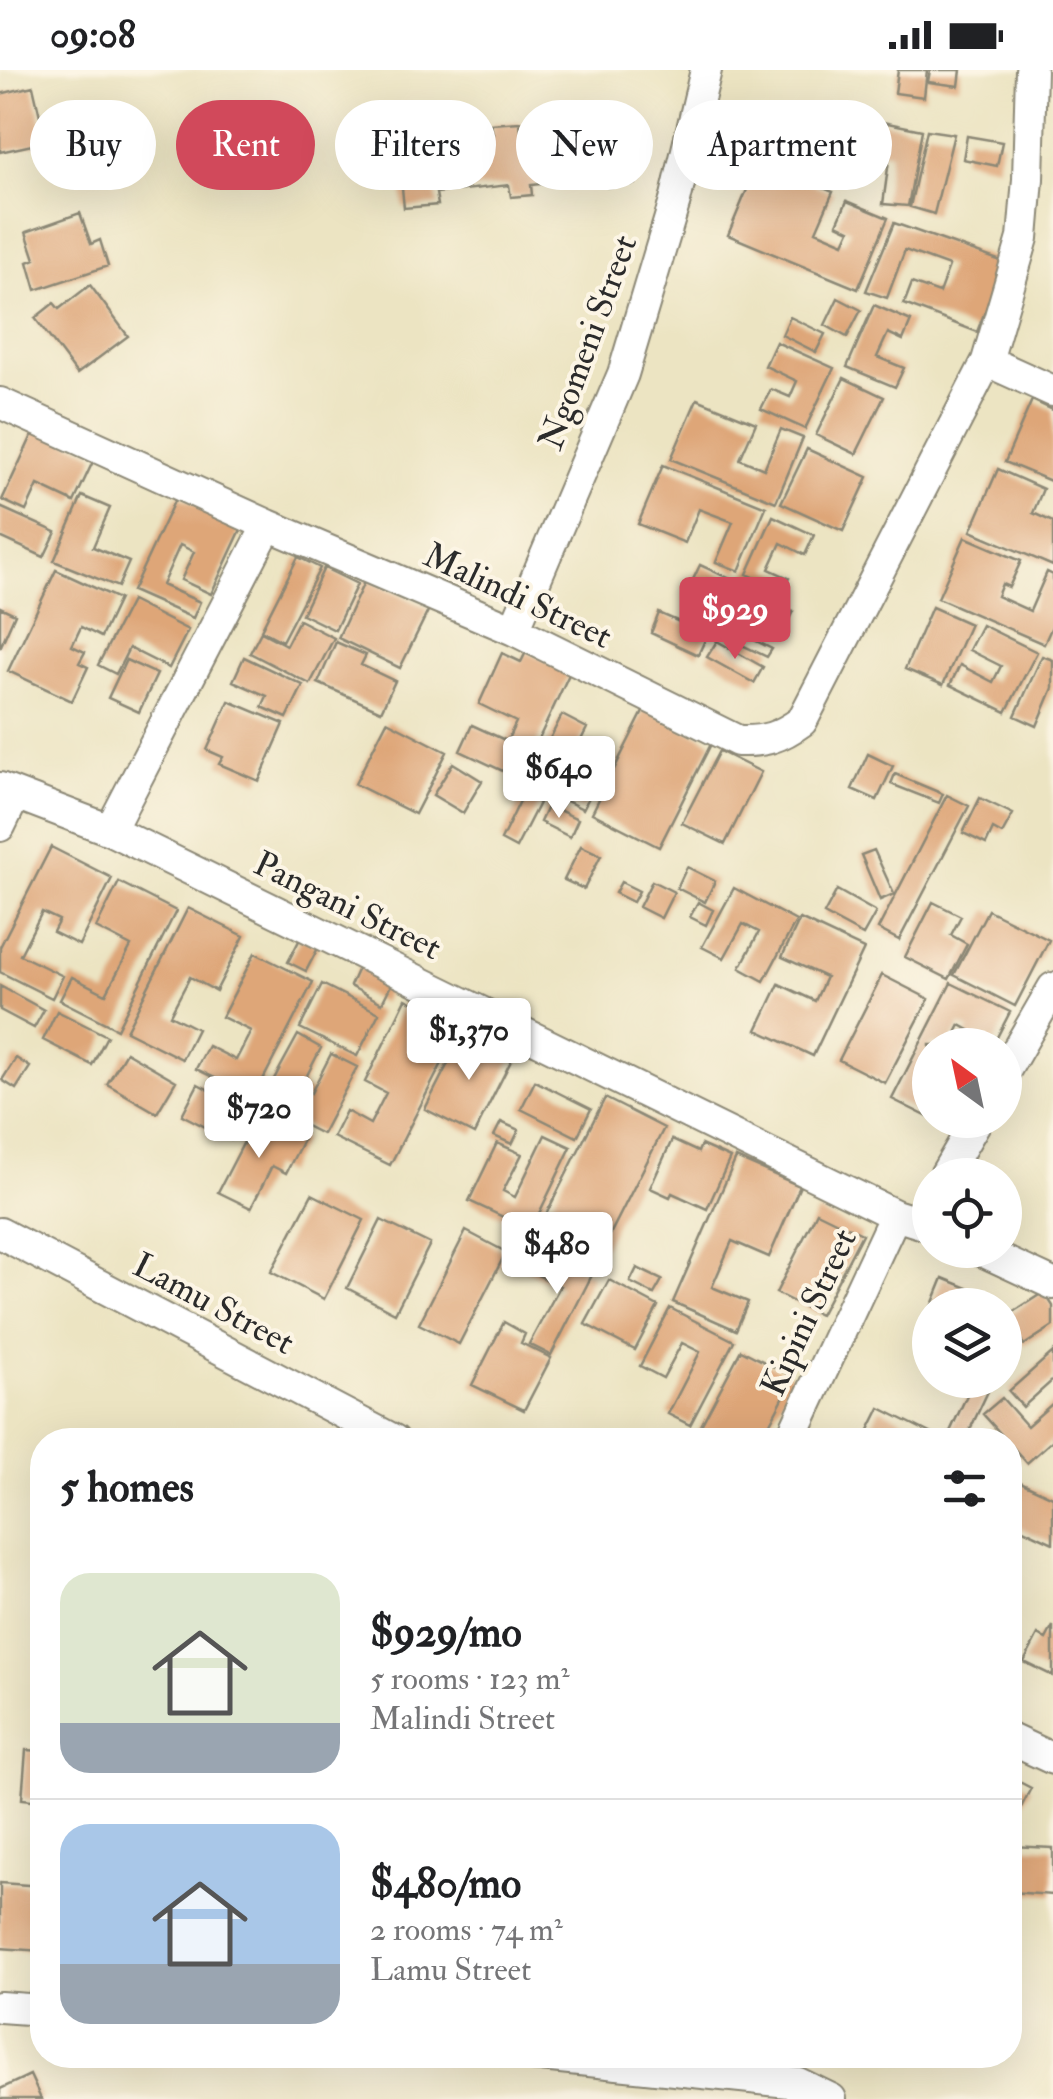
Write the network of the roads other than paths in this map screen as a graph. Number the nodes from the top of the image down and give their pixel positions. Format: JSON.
{"nodes":[{"id":1,"x":706,"y":70,"type":"edge"},
{"id":2,"x":1030,"y":70,"type":"edge"},
{"id":3,"x":986,"y":360,"type":"junction"},
{"id":4,"x":1053,"y":391,"type":"edge"},
{"id":5,"x":0,"y":403,"type":"edge"},
{"id":6,"x":268,"y":526,"type":"junction"},
{"id":7,"x":514,"y":630,"type":"junction"},
{"id":8,"x":7,"y":792,"type":"edge"},
{"id":9,"x":0,"y":826,"type":"edge"},
{"id":10,"x":110,"y":830,"type":"junction"},
{"id":11,"x":1053,"y":988,"type":"edge"},
{"id":12,"x":1022,"y":1042,"type":"edge"},
{"id":13,"x":912,"y":1213,"type":"edge"},
{"id":14,"x":912,"y":1226,"type":"edge"},
{"id":15,"x":0,"y":1232,"type":"edge"},
{"id":16,"x":1019,"y":1268,"type":"edge"},
{"id":17,"x":1053,"y":1284,"type":"edge"},
{"id":18,"x":371,"y":1428,"type":"edge"},
{"id":19,"x":797,"y":1428,"type":"edge"},
{"id":20,"x":1022,"y":1745,"type":"edge"},
{"id":21,"x":1053,"y":1759,"type":"edge"},
{"id":22,"x":0,"y":2007,"type":"edge"},
{"id":23,"x":30,"y":2009,"type":"edge"},
{"id":24,"x":656,"y":2068,"type":"edge"},
{"id":25,"x":831,"y":2099,"type":"edge"}],
"edges":[{"from":1,"to":7,"type":"street","name":"Ngomeni Street"},
{"from":2,"to":3,"type":"street","name":"Malindi Street"},
{"from":3,"to":4,"type":"street"},
{"from":3,"to":7,"type":"street","name":"Malindi Street"},
{"from":5,"to":6,"type":"street","name":"Malindi Street"},
{"from":6,"to":7,"type":"street","name":"Malindi Street"},
{"from":6,"to":10,"type":"street"},
{"from":8,"to":9,"type":"street"},
{"from":8,"to":10,"type":"street","name":"Pangani Street"},
{"from":10,"to":13,"type":"street","name":"Pangani Street"},
{"from":11,"to":12,"type":"street"},
{"from":14,"to":19,"type":"street","name":"Kipini Street"},
{"from":15,"to":18,"type":"street","name":"Lamu Street"},
{"from":16,"to":17,"type":"street"},
{"from":20,"to":21,"type":"street"},
{"from":22,"to":23,"type":"street"},
{"from":24,"to":25,"type":"street"}]}
